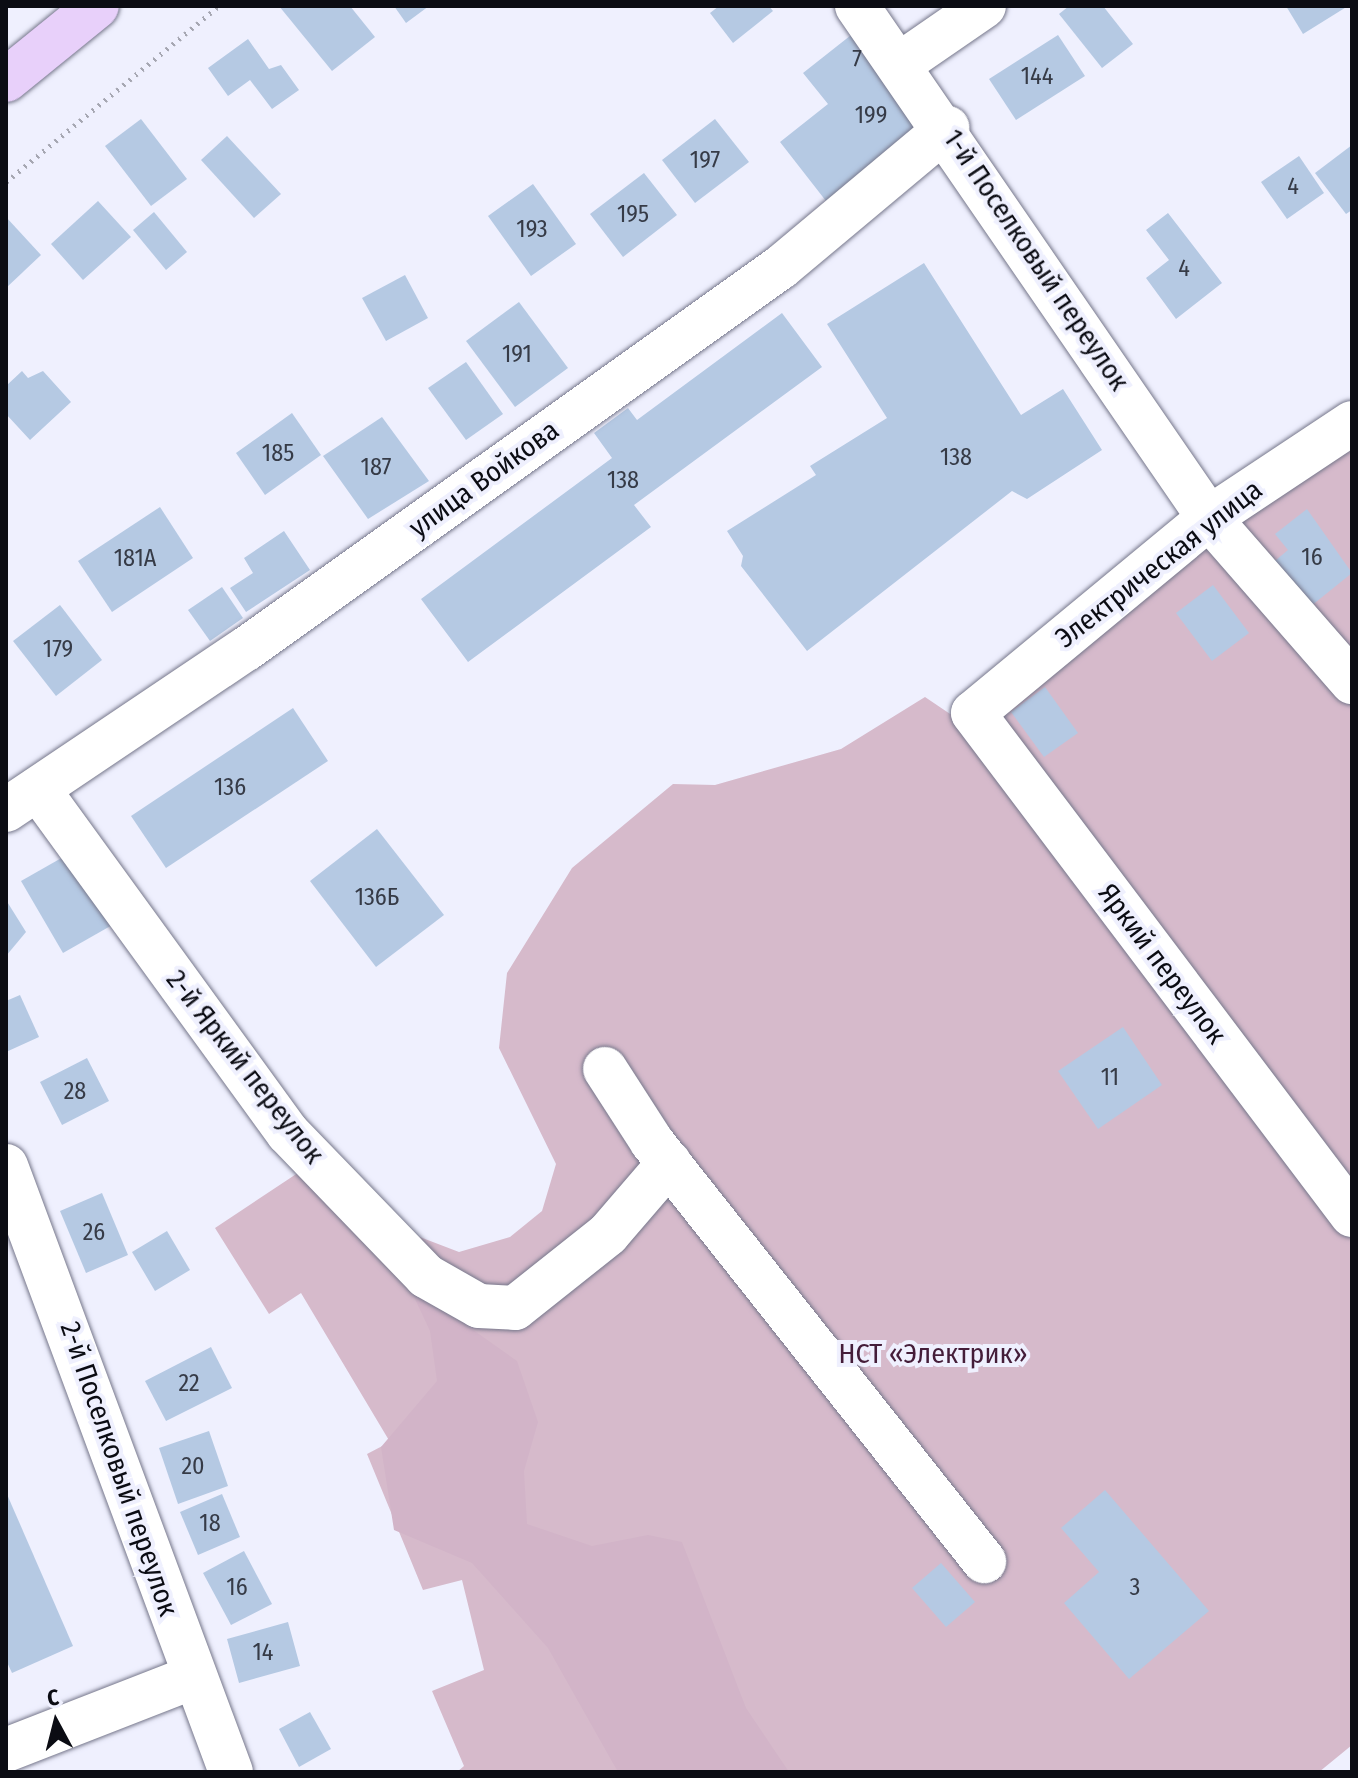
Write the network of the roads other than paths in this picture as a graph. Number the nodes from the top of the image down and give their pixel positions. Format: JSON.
{"nodes":[{"id":1,"x":97,"y":6,"type":"edge"},
{"id":2,"x":857,"y":6,"type":"edge"},
{"id":3,"x":984,"y":6,"type":"edge"},
{"id":4,"x":900,"y":64,"type":"junction"},
{"id":5,"x":6,"y":80,"type":"edge"},
{"id":6,"x":947,"y":128,"type":"junction"},
{"id":7,"x":1352,"y":423,"type":"edge"},
{"id":8,"x":1209,"y":518,"type":"junction"},
{"id":9,"x":1352,"y":682,"type":"edge"},
{"id":10,"x":973,"y":713,"type":"joint"},
{"id":11,"x":22,"y":800,"type":"edge"},
{"id":12,"x":605,"y":1069,"type":"dead end"},
{"id":13,"x":669,"y":1163,"type":"junction"},
{"id":14,"x":6,"y":1166,"type":"edge"},
{"id":15,"x":1352,"y":1215,"type":"edge"},
{"id":16,"x":984,"y":1561,"type":"dead end"},
{"id":17,"x":191,"y":1678,"type":"junction"},
{"id":18,"x":6,"y":1750,"type":"edge"},
{"id":19,"x":231,"y":1772,"type":"edge"}],
"edges":[{"from":1,"to":5,"type":"main road"},
{"from":2,"to":4,"type":"street","name":"1-й Поселковый переулок"},
{"from":3,"to":4,"type":"street"},
{"from":4,"to":6,"type":"street","name":"1-й Поселковый переулок"},
{"from":6,"to":8,"type":"street","name":"1-й Поселковый переулок"},
{"from":6,"to":11,"type":"street","name":"улица Войкова"},
{"from":7,"to":8,"type":"street","name":"Электрическая улица"},
{"from":8,"to":9,"type":"street","name":"1-й Поселковый переулок"},
{"from":8,"to":10,"type":"street","name":"Электрическая улица"},
{"from":10,"to":15,"type":"street","name":"Яркий переулок"},
{"from":11,"to":13,"type":"street","name":"2-й Яркий переулок"},
{"from":12,"to":13,"type":"street"},
{"from":13,"to":16,"type":"street"},
{"from":14,"to":17,"type":"street","name":"2-й Поселковый переулок"},
{"from":17,"to":18,"type":"street"},
{"from":17,"to":19,"type":"street","name":"2-й Поселковый переулок"}]}
